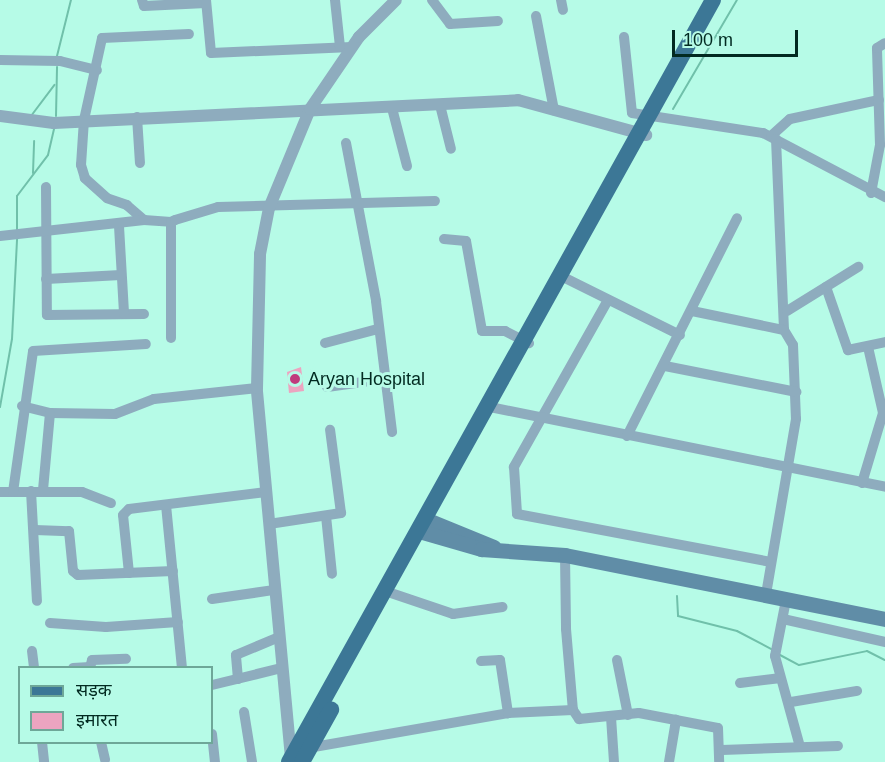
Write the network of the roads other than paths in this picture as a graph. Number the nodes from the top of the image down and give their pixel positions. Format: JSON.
{"nodes":[{"id":1,"x":142,"y":0,"type":"edge"},
{"id":2,"x":335,"y":0,"type":"edge"},
{"id":3,"x":396,"y":0,"type":"edge"},
{"id":4,"x":432,"y":0,"type":"edge"},
{"id":5,"x":713,"y":0,"type":"edge"},
{"id":6,"x":722,"y":0,"type":"edge"},
{"id":7,"x":209,"y":1,"type":"edge"},
{"id":8,"x":536,"y":16,"type":"dead end"},
{"id":9,"x":498,"y":21,"type":"dead end"},
{"id":10,"x":189,"y":34,"type":"dead end"},
{"id":11,"x":624,"y":37,"type":"dead end"},
{"id":12,"x":885,"y":43,"type":"edge"},
{"id":13,"x":346,"y":47,"type":"junction"},
{"id":14,"x":0,"y":60,"type":"edge"},
{"id":15,"x":97,"y":70,"type":"junction"},
{"id":16,"x":879,"y":100,"type":"junction"},
{"id":17,"x":440,"y":105,"type":"junction"},
{"id":18,"x":392,"y":108,"type":"junction"},
{"id":19,"x":310,"y":109,"type":"junction"},
{"id":20,"x":554,"y":110,"type":"junction"},
{"id":21,"x":0,"y":116,"type":"edge"},
{"id":22,"x":137,"y":117,"type":"junction"},
{"id":23,"x":84,"y":120,"type":"junction"},
{"id":24,"x":646,"y":127,"type":"junction"},
{"id":25,"x":774,"y":138,"type":"junction"},
{"id":26,"x":346,"y":143,"type":"dead end"},
{"id":27,"x":451,"y":149,"type":"dead end"},
{"id":28,"x":140,"y":163,"type":"dead end"},
{"id":29,"x":407,"y":166,"type":"dead end"},
{"id":30,"x":46,"y":187,"type":"dead end"},
{"id":31,"x":871,"y":194,"type":"junction"},
{"id":32,"x":885,"y":197,"type":"edge"},
{"id":33,"x":435,"y":201,"type":"dead end"},
{"id":34,"x":358,"y":202,"type":"junction"},
{"id":35,"x":271,"y":204,"type":"junction"},
{"id":36,"x":737,"y":218,"type":"dead end"},
{"id":37,"x":144,"y":220,"type":"junction"},
{"id":38,"x":171,"y":222,"type":"junction"},
{"id":39,"x":119,"y":226,"type":"junction"},
{"id":40,"x":46,"y":232,"type":"junction"},
{"id":41,"x":0,"y":236,"type":"edge"},
{"id":42,"x":444,"y":239,"type":"dead end"},
{"id":43,"x":858,"y":267,"type":"dead end"},
{"id":44,"x":121,"y":275,"type":"junction"},
{"id":45,"x":563,"y":277,"type":"junction"},
{"id":46,"x":46,"y":279,"type":"junction"},
{"id":47,"x":826,"y":287,"type":"junction"},
{"id":48,"x":608,"y":300,"type":"junction"},
{"id":49,"x":692,"y":311,"type":"junction"},
{"id":50,"x":787,"y":311,"type":"junction"},
{"id":51,"x":124,"y":314,"type":"junction"},
{"id":52,"x":144,"y":314,"type":"dead end"},
{"id":53,"x":378,"y":329,"type":"junction"},
{"id":54,"x":784,"y":330,"type":"junction"},
{"id":55,"x":680,"y":335,"type":"junction"},
{"id":56,"x":171,"y":338,"type":"dead end"},
{"id":57,"x":527,"y":341,"type":"junction"},
{"id":58,"x":885,"y":342,"type":"edge"},
{"id":59,"x":325,"y":343,"type":"dead end"},
{"id":60,"x":146,"y":344,"type":"dead end"},
{"id":61,"x":867,"y":347,"type":"junction"},
{"id":62,"x":665,"y":366,"type":"junction"},
{"id":63,"x":384,"y":379,"type":"junction"},
{"id":64,"x":327,"y":387,"type":"dead end"},
{"id":65,"x":257,"y":388,"type":"junction"},
{"id":66,"x":796,"y":392,"type":"junction"},
{"id":67,"x":22,"y":406,"type":"junction"},
{"id":68,"x":490,"y":408,"type":"junction"},
{"id":69,"x":50,"y":412,"type":"junction"},
{"id":70,"x":538,"y":418,"type":"junction"},
{"id":71,"x":330,"y":430,"type":"dead end"},
{"id":72,"x":392,"y":432,"type":"dead end"},
{"id":73,"x":627,"y":436,"type":"junction"},
{"id":74,"x":786,"y":468,"type":"junction"},
{"id":75,"x":862,"y":483,"type":"junction"},
{"id":76,"x":885,"y":487,"type":"edge"},
{"id":77,"x":43,"y":490,"type":"junction"},
{"id":78,"x":31,"y":491,"type":"junction"},
{"id":79,"x":0,"y":492,"type":"edge"},
{"id":80,"x":13,"y":492,"type":"junction"},
{"id":81,"x":266,"y":492,"type":"junction"},
{"id":82,"x":111,"y":503,"type":"dead end"},
{"id":83,"x":166,"y":505,"type":"junction"},
{"id":84,"x":326,"y":516,"type":"junction"},
{"id":85,"x":269,"y":524,"type":"junction"},
{"id":86,"x":427,"y":527,"type":"junction"},
{"id":87,"x":35,"y":530,"type":"junction"},
{"id":88,"x":565,"y":555,"type":"junction"},
{"id":89,"x":771,"y":562,"type":"junction"},
{"id":90,"x":173,"y":571,"type":"junction"},
{"id":91,"x":129,"y":573,"type":"junction"},
{"id":92,"x":332,"y":574,"type":"dead end"},
{"id":93,"x":274,"y":590,"type":"junction"},
{"id":94,"x":389,"y":593,"type":"junction"},
{"id":95,"x":766,"y":594,"type":"junction"},
{"id":96,"x":212,"y":599,"type":"dead end"},
{"id":97,"x":786,"y":600,"type":"junction"},
{"id":98,"x":37,"y":601,"type":"dead end"},
{"id":99,"x":503,"y":607,"type":"dead end"},
{"id":100,"x":783,"y":620,"type":"junction"},
{"id":101,"x":885,"y":620,"type":"edge"},
{"id":102,"x":178,"y":622,"type":"junction"},
{"id":103,"x":50,"y":623,"type":"dead end"},
{"id":104,"x":279,"y":637,"type":"junction"},
{"id":105,"x":885,"y":642,"type":"edge"},
{"id":106,"x":32,"y":651,"type":"dead end"},
{"id":107,"x":126,"y":659,"type":"dead end"},
{"id":108,"x":617,"y":660,"type":"dead end"},
{"id":109,"x":481,"y":661,"type":"dead end"},
{"id":110,"x":34,"y":666,"type":"edge"},
{"id":111,"x":90,"y":666,"type":"edge"},
{"id":112,"x":182,"y":666,"type":"edge"},
{"id":113,"x":282,"y":668,"type":"junction"},
{"id":114,"x":779,"y":678,"type":"junction"},
{"id":115,"x":238,"y":679,"type":"junction"},
{"id":116,"x":740,"y":683,"type":"dead end"},
{"id":117,"x":213,"y":685,"type":"edge"},
{"id":118,"x":857,"y":691,"type":"dead end"},
{"id":119,"x":791,"y":702,"type":"junction"},
{"id":120,"x":573,"y":710,"type":"junction"},
{"id":121,"x":244,"y":712,"type":"dead end"},
{"id":122,"x":508,"y":712,"type":"junction"},
{"id":123,"x":628,"y":715,"type":"junction"},
{"id":124,"x":611,"y":717,"type":"junction"},
{"id":125,"x":676,"y":720,"type":"junction"},
{"id":126,"x":213,"y":743,"type":"edge"},
{"id":127,"x":42,"y":744,"type":"edge"},
{"id":128,"x":101,"y":744,"type":"edge"},
{"id":129,"x":838,"y":746,"type":"dead end"},
{"id":130,"x":800,"y":747,"type":"junction"},
{"id":131,"x":722,"y":750,"type":"junction"},
{"id":132,"x":297,"y":757,"type":"edge"},
{"id":133,"x":105,"y":760,"type":"dead end"},
{"id":134,"x":44,"y":762,"type":"edge"},
{"id":135,"x":215,"y":762,"type":"edge"},
{"id":136,"x":252,"y":762,"type":"edge"},
{"id":137,"x":614,"y":762,"type":"edge"},
{"id":138,"x":669,"y":762,"type":"edge"},
{"id":139,"x":719,"y":762,"type":"edge"}],
"edges":[{"from":1,"to":7,"type":"street"},
{"from":2,"to":13,"type":"street"},
{"from":3,"to":13,"type":"street"},
{"from":4,"to":9,"type":"street"},
{"from":5,"to":24,"type":"main road"},
{"from":6,"to":24,"type":"main road"},
{"from":7,"to":13,"type":"street"},
{"from":8,"to":20,"type":"street"},
{"from":10,"to":15,"type":"street"},
{"from":11,"to":24,"type":"street"},
{"from":12,"to":16,"type":"street"},
{"from":13,"to":19,"type":"street"},
{"from":14,"to":15,"type":"street"},
{"from":15,"to":23,"type":"street"},
{"from":16,"to":25,"type":"street"},
{"from":16,"to":31,"type":"street"},
{"from":17,"to":18,"type":"street"},
{"from":17,"to":20,"type":"street"},
{"from":17,"to":27,"type":"street"},
{"from":18,"to":19,"type":"street"},
{"from":18,"to":29,"type":"street"},
{"from":19,"to":22,"type":"street"},
{"from":19,"to":35,"type":"street"},
{"from":20,"to":24,"type":"street"},
{"from":21,"to":23,"type":"street"},
{"from":22,"to":23,"type":"street"},
{"from":22,"to":28,"type":"street"},
{"from":23,"to":37,"type":"street"},
{"from":24,"to":25,"type":"street"},
{"from":24,"to":45,"type":"main road"},
{"from":25,"to":31,"type":"street"},
{"from":25,"to":50,"type":"street"},
{"from":26,"to":34,"type":"street"},
{"from":30,"to":40,"type":"street"},
{"from":31,"to":32,"type":"street"},
{"from":33,"to":34,"type":"street"},
{"from":34,"to":35,"type":"street"},
{"from":34,"to":53,"type":"street"},
{"from":35,"to":38,"type":"street"},
{"from":35,"to":65,"type":"street"},
{"from":36,"to":49,"type":"street"},
{"from":37,"to":38,"type":"street"},
{"from":37,"to":39,"type":"street"},
{"from":38,"to":56,"type":"street"},
{"from":39,"to":40,"type":"street"},
{"from":39,"to":44,"type":"street"},
{"from":40,"to":41,"type":"street"},
{"from":40,"to":46,"type":"street"},
{"from":42,"to":57,"type":"street"},
{"from":43,"to":47,"type":"street"},
{"from":44,"to":46,"type":"street"},
{"from":44,"to":51,"type":"street"},
{"from":45,"to":48,"type":"street"},
{"from":45,"to":57,"type":"main road"},
{"from":46,"to":51,"type":"street"},
{"from":47,"to":50,"type":"street"},
{"from":47,"to":61,"type":"street"},
{"from":48,"to":55,"type":"street"},
{"from":48,"to":70,"type":"street"},
{"from":49,"to":54,"type":"street"},
{"from":49,"to":55,"type":"street"},
{"from":50,"to":54,"type":"street"},
{"from":51,"to":52,"type":"street"},
{"from":53,"to":59,"type":"street"},
{"from":53,"to":63,"type":"street"},
{"from":54,"to":66,"type":"street"},
{"from":55,"to":62,"type":"street"},
{"from":57,"to":68,"type":"main road"},
{"from":58,"to":61,"type":"street"},
{"from":60,"to":67,"type":"street"},
{"from":61,"to":75,"type":"street"},
{"from":62,"to":66,"type":"street"},
{"from":62,"to":73,"type":"street"},
{"from":63,"to":64,"type":"street"},
{"from":63,"to":72,"type":"street"},
{"from":65,"to":69,"type":"street"},
{"from":65,"to":81,"type":"street"},
{"from":66,"to":74,"type":"street"},
{"from":67,"to":69,"type":"street"},
{"from":67,"to":80,"type":"street"},
{"from":68,"to":70,"type":"street"},
{"from":68,"to":86,"type":"main road"},
{"from":69,"to":77,"type":"street"},
{"from":70,"to":73,"type":"street"},
{"from":70,"to":89,"type":"street"},
{"from":71,"to":84,"type":"street"},
{"from":73,"to":74,"type":"street"},
{"from":74,"to":75,"type":"street"},
{"from":74,"to":89,"type":"street"},
{"from":75,"to":76,"type":"street"},
{"from":77,"to":78,"type":"street"},
{"from":77,"to":82,"type":"street"},
{"from":78,"to":80,"type":"street"},
{"from":78,"to":87,"type":"street"},
{"from":79,"to":80,"type":"street"},
{"from":81,"to":83,"type":"street"},
{"from":81,"to":85,"type":"street"},
{"from":83,"to":90,"type":"street"},
{"from":83,"to":91,"type":"street"},
{"from":84,"to":85,"type":"street"},
{"from":84,"to":92,"type":"street"},
{"from":85,"to":93,"type":"street"},
{"from":86,"to":88,"type":"main road"},
{"from":86,"to":94,"type":"main road"},
{"from":87,"to":91,"type":"street"},
{"from":87,"to":98,"type":"street"},
{"from":88,"to":95,"type":"main road"},
{"from":88,"to":120,"type":"street"},
{"from":89,"to":95,"type":"street"},
{"from":90,"to":91,"type":"street"},
{"from":90,"to":102,"type":"street"},
{"from":93,"to":96,"type":"street"},
{"from":93,"to":104,"type":"street"},
{"from":94,"to":99,"type":"street"},
{"from":94,"to":132,"type":"main road"},
{"from":95,"to":97,"type":"main road"},
{"from":97,"to":100,"type":"street"},
{"from":97,"to":101,"type":"main road"},
{"from":100,"to":105,"type":"street"},
{"from":100,"to":114,"type":"street"},
{"from":102,"to":103,"type":"street"},
{"from":102,"to":112,"type":"street"},
{"from":104,"to":113,"type":"street"},
{"from":104,"to":115,"type":"street"},
{"from":106,"to":110,"type":"street"},
{"from":107,"to":111,"type":"street"},
{"from":108,"to":123,"type":"street"},
{"from":109,"to":122,"type":"street"},
{"from":113,"to":115,"type":"street"},
{"from":113,"to":132,"type":"street"},
{"from":114,"to":116,"type":"street"},
{"from":114,"to":119,"type":"street"},
{"from":115,"to":117,"type":"street"},
{"from":118,"to":119,"type":"street"},
{"from":119,"to":130,"type":"street"},
{"from":120,"to":122,"type":"street"},
{"from":120,"to":124,"type":"street"},
{"from":121,"to":136,"type":"street"},
{"from":122,"to":132,"type":"street"},
{"from":123,"to":124,"type":"street"},
{"from":123,"to":125,"type":"street"},
{"from":124,"to":137,"type":"street"},
{"from":125,"to":131,"type":"street"},
{"from":125,"to":138,"type":"street"},
{"from":126,"to":135,"type":"street"},
{"from":127,"to":134,"type":"street"},
{"from":128,"to":133,"type":"street"},
{"from":129,"to":130,"type":"street"},
{"from":130,"to":131,"type":"street"},
{"from":131,"to":139,"type":"street"}]}
